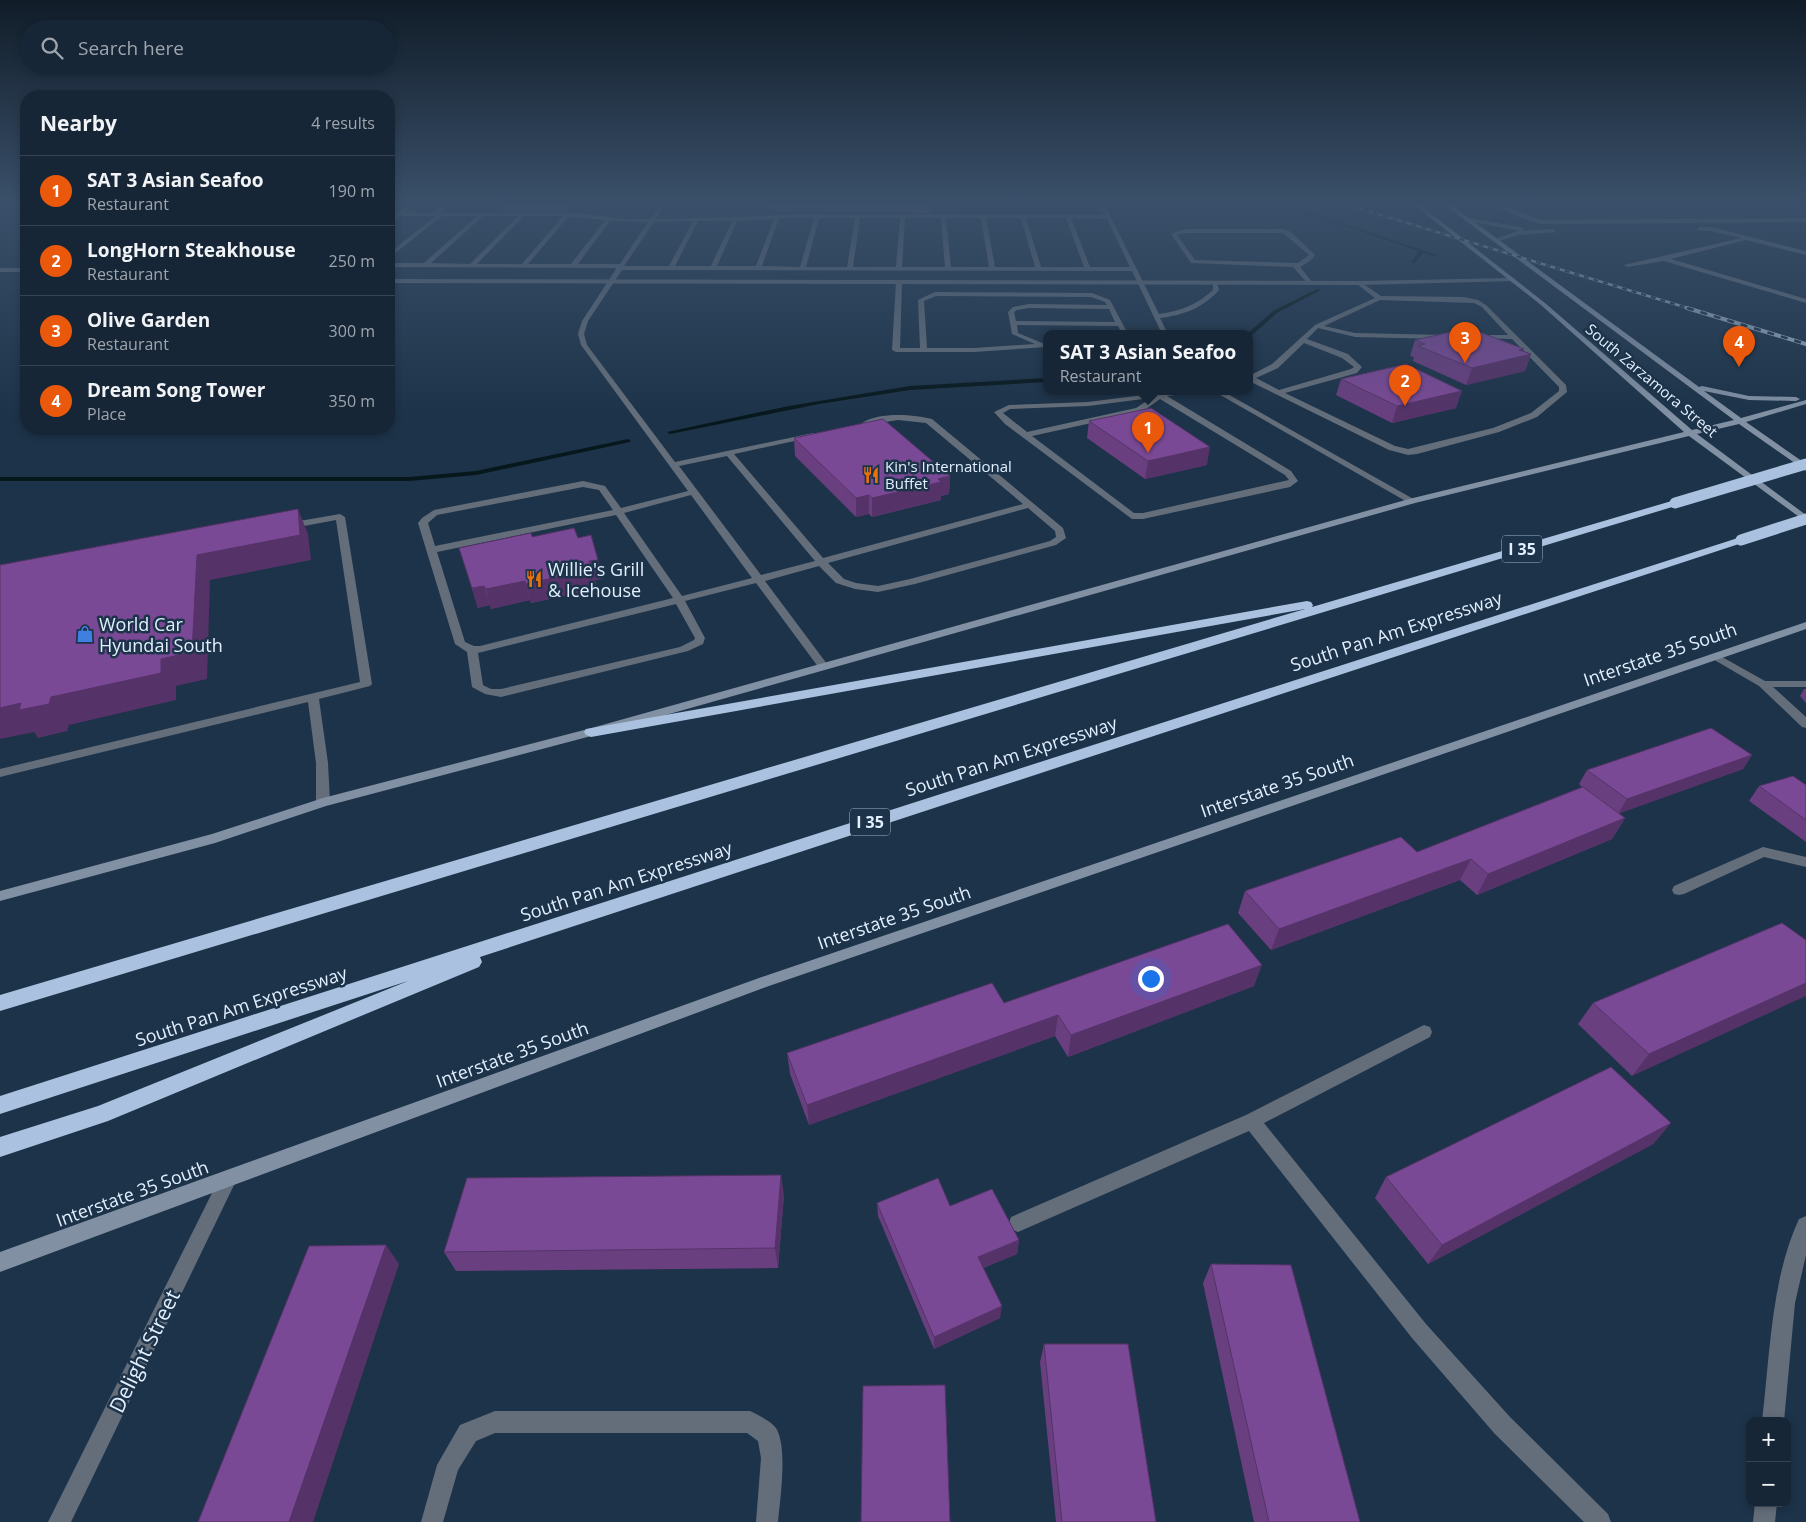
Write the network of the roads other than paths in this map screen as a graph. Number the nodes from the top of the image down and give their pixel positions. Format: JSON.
{"nodes":[{"id":1,"x":616,"y":272,"type":"edge"},
{"id":2,"x":1135,"y":272,"type":"edge"},
{"id":3,"x":1300,"y":272,"type":"edge"},
{"id":4,"x":1503,"y":272,"type":"edge"},
{"id":5,"x":1539,"y":272,"type":"edge"},
{"id":6,"x":1709,"y":272,"type":"edge"},
{"id":7,"x":1513,"y":280,"type":"junction"},
{"id":8,"x":395,"y":281,"type":"edge"},
{"id":9,"x":609,"y":282,"type":"junction"},
{"id":10,"x":899,"y":282,"type":"junction"},
{"id":11,"x":1140,"y":282,"type":"junction"},
{"id":12,"x":1215,"y":282,"type":"junction"},
{"id":13,"x":1310,"y":283,"type":"junction"},
{"id":14,"x":1359,"y":283,"type":"junction"},
{"id":15,"x":1378,"y":298,"type":"junction"},
{"id":16,"x":1806,"y":300,"type":"edge"},
{"id":17,"x":1111,"y":307,"type":"junction"},
{"id":18,"x":1157,"y":316,"type":"junction"},
{"id":19,"x":1013,"y":323,"type":"junction"},
{"id":20,"x":1119,"y":324,"type":"junction"},
{"id":21,"x":1317,"y":326,"type":"junction"},
{"id":22,"x":1123,"y":330,"type":"edge"},
{"id":23,"x":1163,"y":330,"type":"edge"},
{"id":24,"x":1458,"y":337,"type":"edge"},
{"id":25,"x":1467,"y":337,"type":"edge"},
{"id":26,"x":1514,"y":337,"type":"junction"},
{"id":27,"x":1303,"y":340,"type":"junction"},
{"id":28,"x":1043,"y":344,"type":"edge"},
{"id":29,"x":1043,"y":345,"type":"edge"},
{"id":30,"x":924,"y":350,"type":"junction"},
{"id":31,"x":1253,"y":377,"type":"edge"},
{"id":32,"x":1253,"y":379,"type":"edge"},
{"id":33,"x":1692,"y":385,"type":"junction"},
{"id":34,"x":1279,"y":392,"type":"junction"},
{"id":35,"x":1166,"y":395,"type":"edge"},
{"id":36,"x":1224,"y":395,"type":"edge"},
{"id":37,"x":1161,"y":396,"type":"junction"},
{"id":38,"x":1806,"y":400,"type":"edge"},
{"id":39,"x":1740,"y":421,"type":"junction"},
{"id":40,"x":854,"y":426,"type":"edge"},
{"id":41,"x":1690,"y":433,"type":"junction"},
{"id":42,"x":816,"y":434,"type":"edge"},
{"id":43,"x":1025,"y":435,"type":"junction"},
{"id":44,"x":729,"y":453,"type":"junction"},
{"id":45,"x":674,"y":465,"type":"junction"},
{"id":46,"x":1806,"y":466,"type":"edge"},
{"id":47,"x":694,"y":492,"type":"junction"},
{"id":48,"x":1412,"y":501,"type":"junction"},
{"id":49,"x":1030,"y":505,"type":"junction"},
{"id":50,"x":618,"y":512,"type":"junction"},
{"id":51,"x":1806,"y":519,"type":"edge"},
{"id":52,"x":279,"y":528,"type":"edge"},
{"id":53,"x":432,"y":550,"type":"junction"},
{"id":54,"x":821,"y":562,"type":"junction"},
{"id":55,"x":758,"y":580,"type":"junction"},
{"id":56,"x":1368,"y":595,"type":"junction"},
{"id":57,"x":679,"y":599,"type":"junction"},
{"id":58,"x":1806,"y":625,"type":"edge"},
{"id":59,"x":472,"y":650,"type":"junction"},
{"id":60,"x":1715,"y":656,"type":"junction"},
{"id":61,"x":823,"y":666,"type":"junction"},
{"id":62,"x":1763,"y":684,"type":"junction"},
{"id":63,"x":1806,"y":684,"type":"edge"},
{"id":64,"x":313,"y":697,"type":"junction"},
{"id":65,"x":1806,"y":724,"type":"edge"},
{"id":66,"x":592,"y":732,"type":"junction"},
{"id":67,"x":0,"y":772,"type":"edge"},
{"id":68,"x":324,"y":802,"type":"junction"},
{"id":69,"x":1806,"y":862,"type":"edge"},
{"id":70,"x":1678,"y":890,"type":"dead end"},
{"id":71,"x":0,"y":896,"type":"edge"},
{"id":72,"x":584,"y":916,"type":"junction"},
{"id":73,"x":0,"y":1003,"type":"edge"},
{"id":74,"x":1424,"y":1032,"type":"dead end"},
{"id":75,"x":0,"y":1105,"type":"edge"},
{"id":76,"x":1252,"y":1121,"type":"junction"},
{"id":77,"x":0,"y":1147,"type":"edge"},
{"id":78,"x":228,"y":1180,"type":"junction"},
{"id":79,"x":1018,"y":1223,"type":"dead end"},
{"id":80,"x":1806,"y":1225,"type":"edge"},
{"id":81,"x":0,"y":1262,"type":"edge"},
{"id":82,"x":1774,"y":1417,"type":"edge"},
{"id":83,"x":1766,"y":1507,"type":"edge"},
{"id":84,"x":59,"y":1522,"type":"edge"},
{"id":85,"x":432,"y":1522,"type":"edge"},
{"id":86,"x":767,"y":1522,"type":"edge"},
{"id":87,"x":1600,"y":1522,"type":"edge"},
{"id":88,"x":1764,"y":1522,"type":"edge"}],
"edges":[{"from":1,"to":9,"type":"street"},
{"from":2,"to":11,"type":"street"},
{"from":3,"to":13,"type":"street"},
{"from":4,"to":7,"type":"main road","name":"South Zarzamora Street"},
{"from":5,"to":33,"type":"main road","name":"South Zarzamora Street"},
{"from":6,"to":16,"type":"street"},
{"from":7,"to":14,"type":"street"},
{"from":7,"to":41,"type":"main road","name":"South Zarzamora Street"},
{"from":8,"to":9,"type":"street"},
{"from":9,"to":10,"type":"street"},
{"from":9,"to":45,"type":"street"},
{"from":10,"to":11,"type":"street"},
{"from":10,"to":30,"type":"street"},
{"from":11,"to":12,"type":"street"},
{"from":11,"to":18,"type":"street"},
{"from":12,"to":13,"type":"street"},
{"from":12,"to":18,"type":"street"},
{"from":13,"to":14,"type":"street"},
{"from":14,"to":15,"type":"street"},
{"from":15,"to":21,"type":"street"},
{"from":15,"to":26,"type":"street"},
{"from":17,"to":19,"type":"street"},
{"from":17,"to":20,"type":"street"},
{"from":17,"to":30,"type":"street"},
{"from":18,"to":23,"type":"street"},
{"from":19,"to":20,"type":"street"},
{"from":19,"to":28,"type":"street"},
{"from":20,"to":22,"type":"street"},
{"from":21,"to":24,"type":"street"},
{"from":21,"to":27,"type":"street"},
{"from":25,"to":26,"type":"street"},
{"from":26,"to":34,"type":"street"},
{"from":27,"to":31,"type":"street"},
{"from":27,"to":34,"type":"street"},
{"from":29,"to":30,"type":"street"},
{"from":32,"to":34,"type":"street"},
{"from":33,"to":38,"type":"main road"},
{"from":33,"to":39,"type":"main road","name":"South Zarzamora Street"},
{"from":35,"to":37,"type":"street"},
{"from":36,"to":48,"type":"street"},
{"from":37,"to":43,"type":"street"},
{"from":37,"to":43,"type":"street"},
{"from":37,"to":43,"type":"street"},
{"from":38,"to":39,"type":"main road"},
{"from":39,"to":41,"type":"main road"},
{"from":39,"to":46,"type":"main road","name":"South Zarzamora Street"},
{"from":40,"to":49,"type":"street"},
{"from":41,"to":48,"type":"main road"},
{"from":41,"to":51,"type":"main road","name":"South Zarzamora Street"},
{"from":42,"to":44,"type":"street"},
{"from":44,"to":45,"type":"street"},
{"from":44,"to":54,"type":"street"},
{"from":45,"to":47,"type":"street"},
{"from":46,"to":56,"type":"highway","number":"I 35","bridge":true},
{"from":47,"to":50,"type":"street"},
{"from":47,"to":55,"type":"street"},
{"from":48,"to":61,"type":"main road"},
{"from":49,"to":54,"type":"street"},
{"from":49,"to":54,"type":"street"},
{"from":50,"to":53,"type":"street"},
{"from":50,"to":53,"type":"street"},
{"from":50,"to":57,"type":"street"},
{"from":51,"to":72,"type":"highway","name":"South Pan Am Expressway","number":"I 35","bridge":true},
{"from":52,"to":64,"type":"street"},
{"from":53,"to":59,"type":"street"},
{"from":54,"to":55,"type":"street"},
{"from":55,"to":57,"type":"street"},
{"from":55,"to":61,"type":"street"},
{"from":56,"to":66,"type":"highway"},
{"from":56,"to":73,"type":"highway","number":"I 35"},
{"from":57,"to":59,"type":"street"},
{"from":57,"to":59,"type":"street"},
{"from":58,"to":60,"type":"main road","name":"Interstate 35 South"},
{"from":60,"to":62,"type":"street"},
{"from":60,"to":78,"type":"main road","name":"Interstate 35 South"},
{"from":61,"to":66,"type":"main road"},
{"from":62,"to":63,"type":"street"},
{"from":62,"to":65,"type":"street"},
{"from":64,"to":67,"type":"street"},
{"from":64,"to":68,"type":"street"},
{"from":66,"to":68,"type":"main road"},
{"from":68,"to":71,"type":"main road"},
{"from":69,"to":70,"type":"street"},
{"from":72,"to":75,"type":"highway","name":"South Pan Am Expressway","number":"I 35"},
{"from":72,"to":77,"type":"highway"},
{"from":74,"to":76,"type":"street"},
{"from":76,"to":79,"type":"street"},
{"from":76,"to":87,"type":"street"},
{"from":78,"to":81,"type":"main road","name":"Interstate 35 South"},
{"from":78,"to":84,"type":"street","name":"Delight Street"},
{"from":80,"to":82,"type":"street"},
{"from":83,"to":88,"type":"street"},
{"from":85,"to":86,"type":"street"}]}
